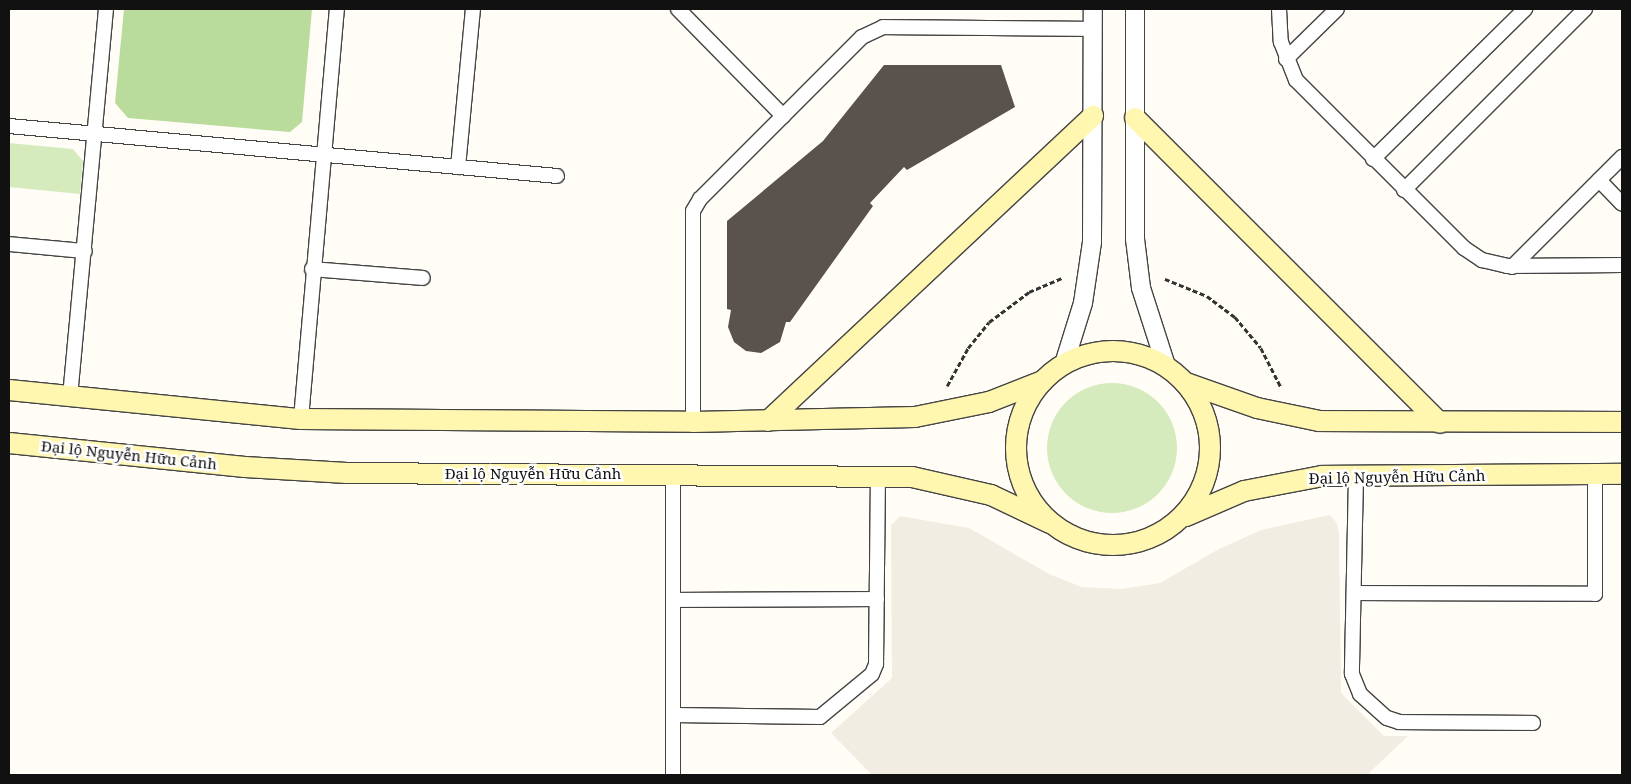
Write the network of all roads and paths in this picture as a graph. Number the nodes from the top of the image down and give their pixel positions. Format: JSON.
{"nodes":[{"id":1,"x":106,"y":9,"type":"edge"},
{"id":2,"x":337,"y":9,"type":"edge"},
{"id":3,"x":473,"y":9,"type":"edge"},
{"id":4,"x":678,"y":9,"type":"edge"},
{"id":5,"x":1093,"y":9,"type":"edge"},
{"id":6,"x":1135,"y":9,"type":"edge"},
{"id":7,"x":1279,"y":9,"type":"edge"},
{"id":8,"x":1337,"y":9,"type":"edge"},
{"id":9,"x":1525,"y":9,"type":"edge"},
{"id":10,"x":1586,"y":9,"type":"edge"},
{"id":11,"x":1093,"y":29,"type":"junction"},
{"id":12,"x":1286,"y":59,"type":"junction"},
{"id":13,"x":783,"y":116,"type":"junction"},
{"id":14,"x":1093,"y":116,"type":"junction"},
{"id":15,"x":1135,"y":118,"type":"junction"},
{"id":16,"x":9,"y":126,"type":"edge"},
{"id":17,"x":95,"y":134,"type":"junction"},
{"id":18,"x":323,"y":155,"type":"junction"},
{"id":19,"x":1622,"y":157,"type":"edge"},
{"id":20,"x":1373,"y":160,"type":"junction"},
{"id":21,"x":458,"y":167,"type":"junction"},
{"id":22,"x":557,"y":176,"type":"dead end"},
{"id":23,"x":1599,"y":180,"type":"junction"},
{"id":24,"x":1404,"y":190,"type":"junction"},
{"id":25,"x":1622,"y":204,"type":"edge"},
{"id":26,"x":9,"y":244,"type":"edge"},
{"id":27,"x":85,"y":251,"type":"junction"},
{"id":28,"x":1622,"y":265,"type":"edge"},
{"id":29,"x":1512,"y":267,"type":"junction"},
{"id":30,"x":312,"y":269,"type":"junction"},
{"id":31,"x":423,"y":278,"type":"dead end"},
{"id":32,"x":1062,"y":278,"type":"dead end"},
{"id":33,"x":1165,"y":279,"type":"dead end"},
{"id":34,"x":1064,"y":364,"type":"junction"},
{"id":35,"x":1166,"y":366,"type":"junction"},
{"id":36,"x":1043,"y":381,"type":"junction"},
{"id":37,"x":1186,"y":383,"type":"junction"},
{"id":38,"x":948,"y":386,"type":"dead end"},
{"id":39,"x":1281,"y":387,"type":"dead end"},
{"id":40,"x":9,"y":390,"type":"edge"},
{"id":41,"x":70,"y":397,"type":"junction"},
{"id":42,"x":301,"y":419,"type":"junction"},
{"id":43,"x":768,"y":420,"type":"junction"},
{"id":44,"x":693,"y":422,"type":"junction"},
{"id":45,"x":1622,"y":422,"type":"edge"},
{"id":46,"x":1440,"y":423,"type":"junction"},
{"id":47,"x":9,"y":443,"type":"edge"},
{"id":48,"x":672,"y":474,"type":"junction"},
{"id":49,"x":1622,"y":474,"type":"edge"},
{"id":50,"x":878,"y":475,"type":"junction"},
{"id":51,"x":1595,"y":475,"type":"junction"},
{"id":52,"x":1356,"y":476,"type":"junction"},
{"id":53,"x":1179,"y":519,"type":"junction"},
{"id":54,"x":1050,"y":523,"type":"junction"},
{"id":55,"x":1354,"y":593,"type":"junction"},
{"id":56,"x":877,"y":599,"type":"junction"},
{"id":57,"x":673,"y":600,"type":"junction"},
{"id":58,"x":673,"y":715,"type":"junction"},
{"id":59,"x":1533,"y":723,"type":"dead end"},
{"id":60,"x":673,"y":775,"type":"edge"}],
"edges":[{"from":1,"to":17,"type":"street"},
{"from":2,"to":18,"type":"street"},
{"from":3,"to":21,"type":"street"},
{"from":4,"to":13,"type":"street"},
{"from":5,"to":11,"type":"street"},
{"from":6,"to":15,"type":"street"},
{"from":7,"to":12,"type":"street"},
{"from":8,"to":12,"type":"street"},
{"from":9,"to":20,"type":"street"},
{"from":10,"to":24,"type":"street"},
{"from":11,"to":13,"type":"street"},
{"from":11,"to":14,"type":"street"},
{"from":12,"to":20,"type":"street"},
{"from":13,"to":44,"type":"street"},
{"from":14,"to":34,"type":"street"},
{"from":14,"to":43,"type":"main road"},
{"from":15,"to":35,"type":"street"},
{"from":15,"to":46,"type":"main road"},
{"from":16,"to":17,"type":"street"},
{"from":17,"to":18,"type":"street"},
{"from":17,"to":27,"type":"street"},
{"from":18,"to":21,"type":"street"},
{"from":18,"to":30,"type":"street"},
{"from":19,"to":23,"type":"street"},
{"from":20,"to":24,"type":"street"},
{"from":21,"to":22,"type":"street"},
{"from":23,"to":25,"type":"street"},
{"from":23,"to":29,"type":"street"},
{"from":24,"to":29,"type":"street"},
{"from":26,"to":27,"type":"street"},
{"from":27,"to":41,"type":"street"},
{"from":28,"to":29,"type":"street"},
{"from":30,"to":31,"type":"street"},
{"from":30,"to":42,"type":"street"},
{"from":32,"to":38,"type":"path"},
{"from":33,"to":39,"type":"path"},
{"from":34,"to":35,"type":"main road"},
{"from":34,"to":36,"type":"main road"},
{"from":35,"to":37,"type":"main road"},
{"from":36,"to":43,"type":"main road"},
{"from":36,"to":54,"type":"main road"},
{"from":37,"to":46,"type":"main road"},
{"from":37,"to":53,"type":"main road"},
{"from":40,"to":41,"type":"main road"},
{"from":41,"to":42,"type":"main road"},
{"from":42,"to":44,"type":"main road"},
{"from":43,"to":44,"type":"main road"},
{"from":45,"to":46,"type":"main road"},
{"from":47,"to":48,"type":"main road","name":"Đại lộ Nguyễn Hữu Cảnh"},
{"from":48,"to":50,"type":"main road","name":"Đại lộ Nguyễn Hữu Cảnh"},
{"from":48,"to":57,"type":"street"},
{"from":49,"to":51,"type":"main road","name":"Đại lộ Nguyễn Hữu Cảnh"},
{"from":50,"to":54,"type":"main road","name":"Đại lộ Nguyễn Hữu Cảnh"},
{"from":50,"to":56,"type":"street"},
{"from":51,"to":52,"type":"main road","name":"Đại lộ Nguyễn Hữu Cảnh"},
{"from":51,"to":55,"type":"street"},
{"from":52,"to":53,"type":"main road","name":"Đại lộ Nguyễn Hữu Cảnh"},
{"from":52,"to":55,"type":"street"},
{"from":53,"to":54,"type":"main road","name":"Đại lộ Nguyễn Hữu Cảnh"},
{"from":55,"to":59,"type":"street"},
{"from":56,"to":57,"type":"street"},
{"from":56,"to":58,"type":"street"},
{"from":57,"to":58,"type":"street"},
{"from":58,"to":60,"type":"street"}]}
